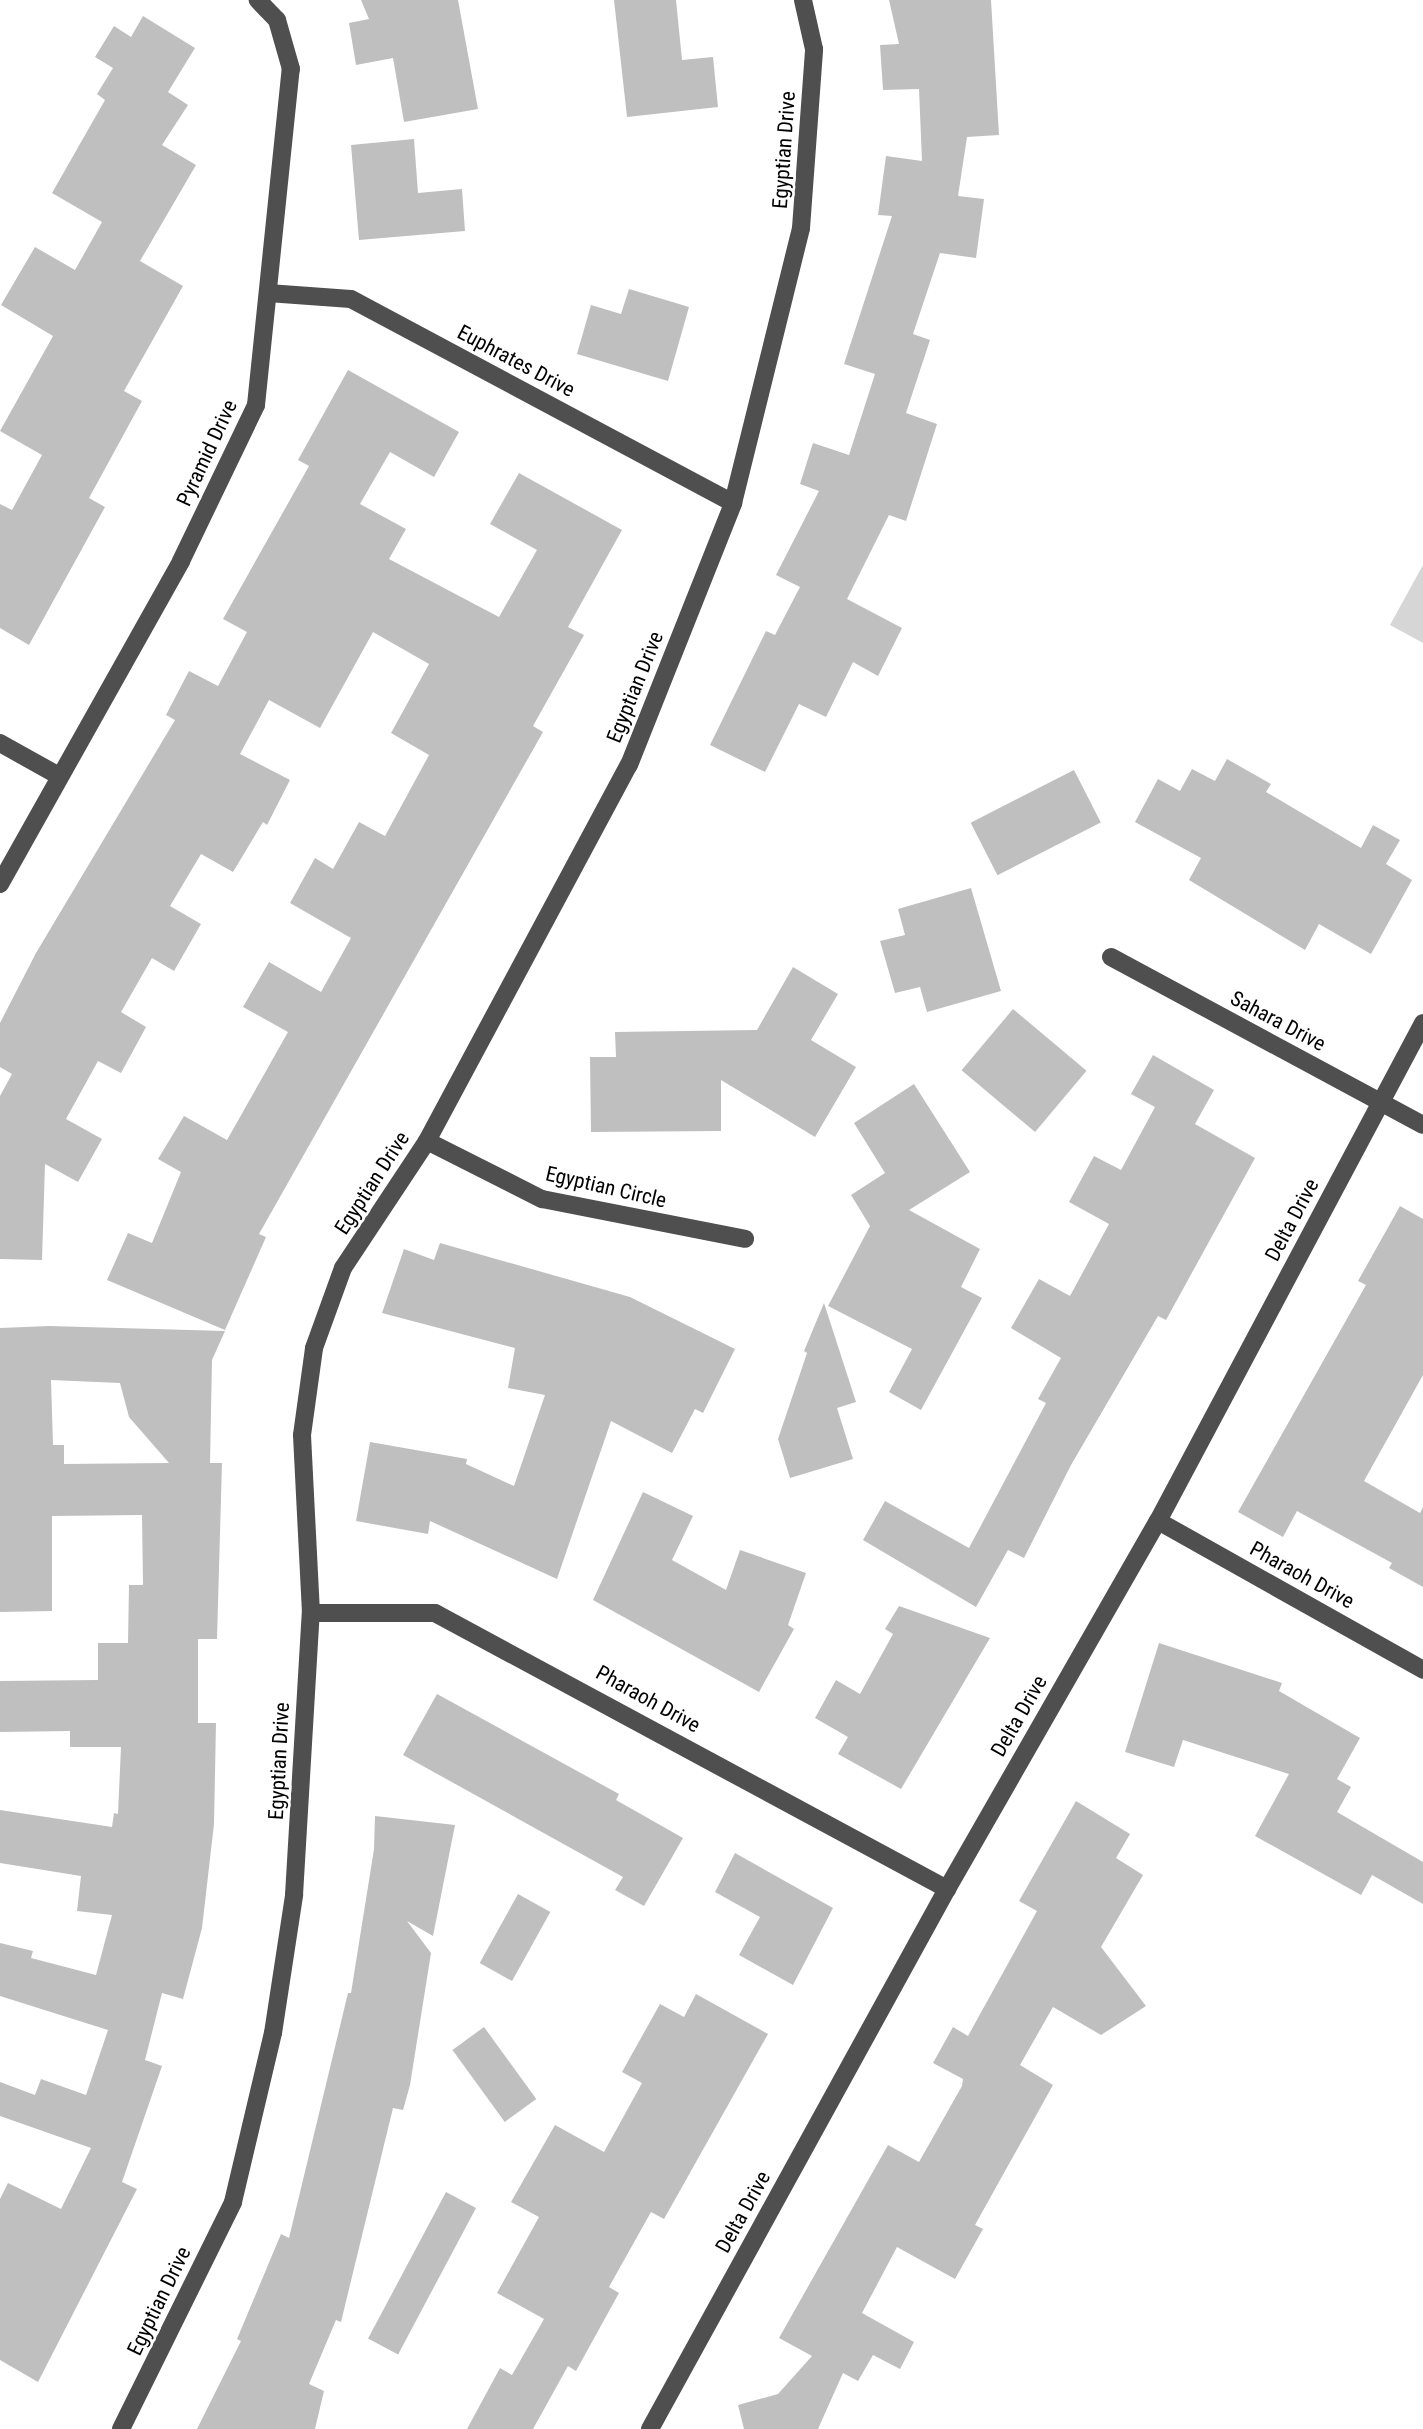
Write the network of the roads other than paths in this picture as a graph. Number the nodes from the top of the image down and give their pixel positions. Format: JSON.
{"nodes":[{"id":1,"x":258,"y":0,"type":"edge"},
{"id":2,"x":803,"y":0,"type":"edge"},
{"id":3,"x":268,"y":293,"type":"junction"},
{"id":4,"x":733,"y":503,"type":"junction"},
{"id":5,"x":0,"y":743,"type":"edge"},
{"id":6,"x":60,"y":776,"type":"junction"},
{"id":7,"x":0,"y":884,"type":"edge"},
{"id":8,"x":1111,"y":957,"type":"dead end"},
{"id":9,"x":1423,"y":1023,"type":"edge"},
{"id":10,"x":1380,"y":1101,"type":"junction"},
{"id":11,"x":1423,"y":1125,"type":"edge"},
{"id":12,"x":427,"y":1141,"type":"junction"},
{"id":13,"x":745,"y":1239,"type":"dead end"},
{"id":14,"x":1158,"y":1521,"type":"junction"},
{"id":15,"x":311,"y":1613,"type":"junction"},
{"id":16,"x":1423,"y":1670,"type":"edge"},
{"id":17,"x":947,"y":1889,"type":"junction"},
{"id":18,"x":121,"y":2429,"type":"edge"},
{"id":19,"x":650,"y":2429,"type":"edge"}],
"edges":[{"from":1,"to":3,"type":"street","name":"Pyramid Drive"},
{"from":2,"to":4,"type":"street","name":"Egyptian Drive"},
{"from":3,"to":4,"type":"street","name":"Euphrates Drive"},
{"from":3,"to":6,"type":"street","name":"Pyramid Drive"},
{"from":4,"to":12,"type":"street","name":"Egyptian Drive"},
{"from":5,"to":6,"type":"street"},
{"from":6,"to":7,"type":"street","name":"Pyramid Drive"},
{"from":8,"to":10,"type":"street","name":"Sahara Drive"},
{"from":9,"to":10,"type":"street","name":"Delta Drive"},
{"from":10,"to":11,"type":"street","name":"Sahara Drive"},
{"from":10,"to":14,"type":"street","name":"Delta Drive"},
{"from":12,"to":13,"type":"street","name":"Egyptian Circle"},
{"from":12,"to":15,"type":"street","name":"Egyptian Drive"},
{"from":14,"to":16,"type":"street","name":"Pharaoh Drive"},
{"from":14,"to":17,"type":"street","name":"Delta Drive"},
{"from":15,"to":17,"type":"street","name":"Pharaoh Drive"},
{"from":15,"to":18,"type":"street","name":"Egyptian Drive"},
{"from":17,"to":19,"type":"street","name":"Delta Drive"}]}
